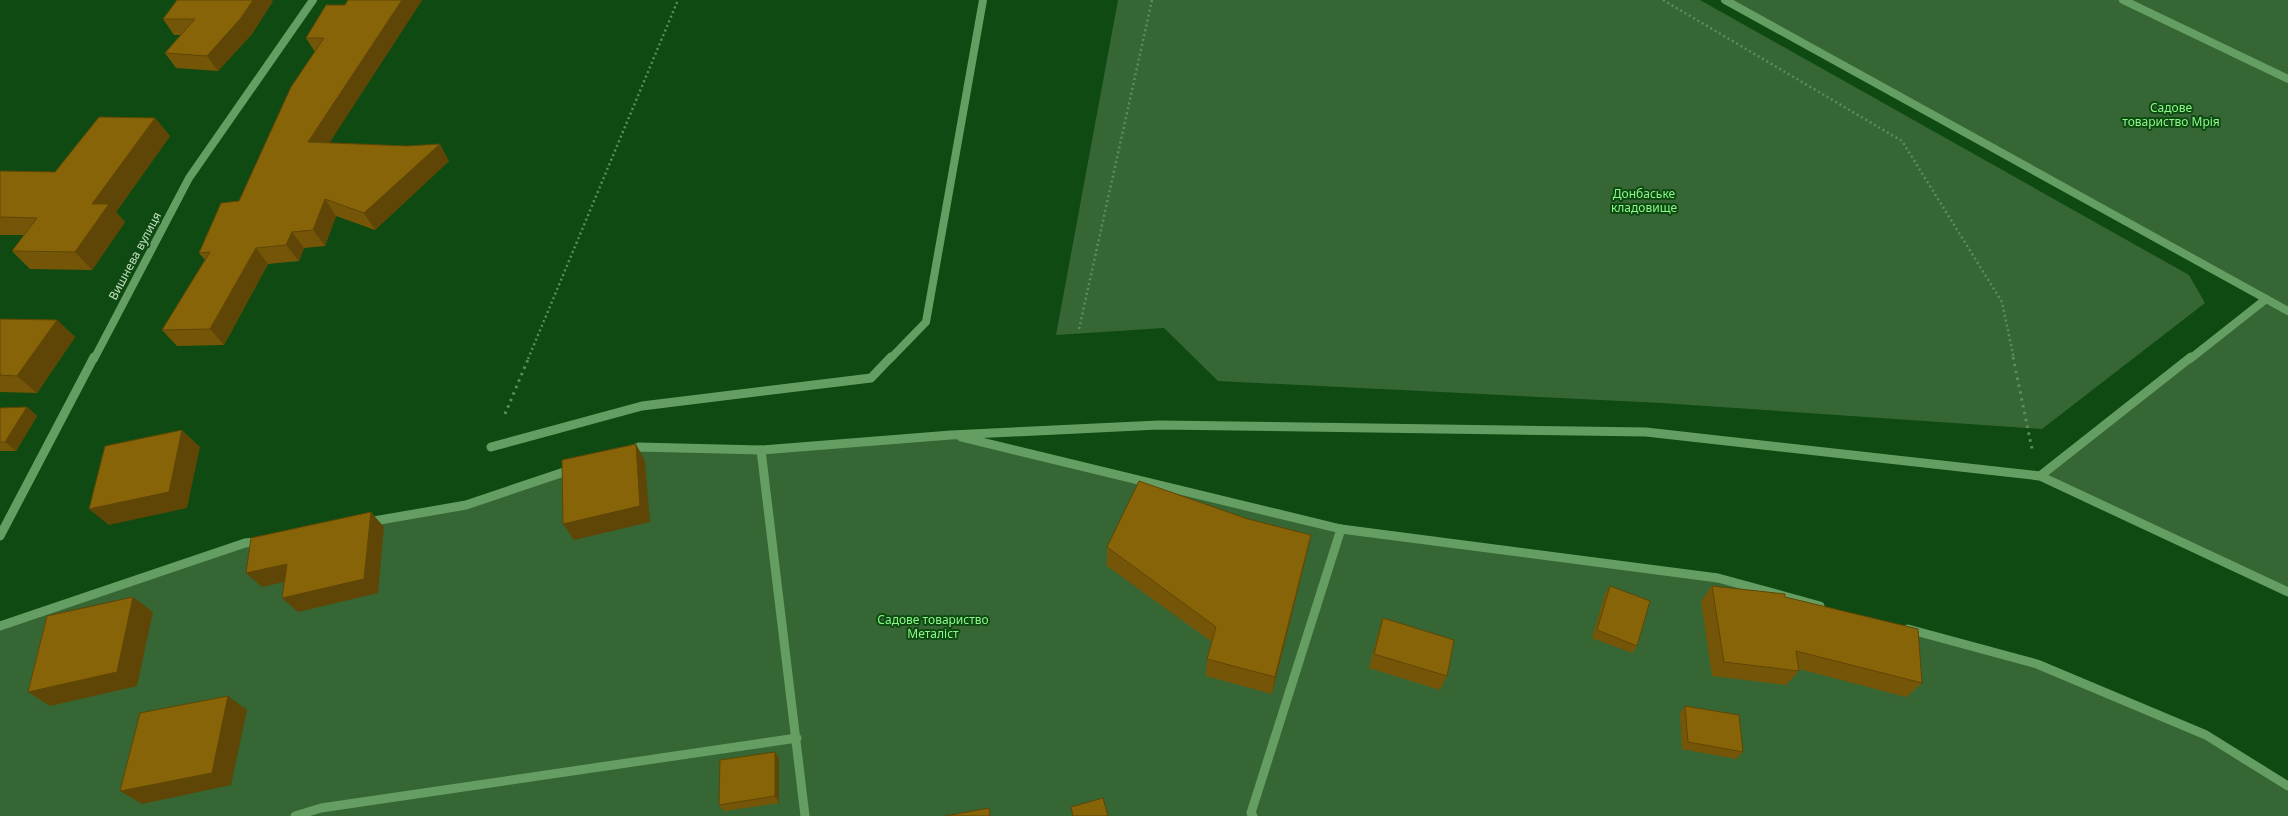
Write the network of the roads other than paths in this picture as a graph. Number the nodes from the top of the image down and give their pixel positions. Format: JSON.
{"nodes":[{"id":1,"x":313,"y":0,"type":"edge"},
{"id":2,"x":983,"y":0,"type":"edge"},
{"id":3,"x":1725,"y":0,"type":"edge"},
{"id":4,"x":2123,"y":0,"type":"edge"},
{"id":5,"x":2288,"y":79,"type":"edge"},
{"id":6,"x":2266,"y":299,"type":"junction"},
{"id":7,"x":2288,"y":311,"type":"edge"},
{"id":8,"x":951,"y":435,"type":"junction"},
{"id":9,"x":491,"y":447,"type":"road end"},
{"id":10,"x":761,"y":450,"type":"junction"},
{"id":11,"x":621,"y":453,"type":"edge"},
{"id":12,"x":585,"y":465,"type":"edge"},
{"id":13,"x":2040,"y":476,"type":"junction"},
{"id":14,"x":361,"y":523,"type":"edge"},
{"id":15,"x":1341,"y":528,"type":"junction"},
{"id":16,"x":0,"y":536,"type":"edge"},
{"id":17,"x":274,"y":538,"type":"edge"},
{"id":18,"x":2288,"y":592,"type":"edge"},
{"id":19,"x":1831,"y":608,"type":"edge"},
{"id":20,"x":0,"y":626,"type":"edge"},
{"id":21,"x":1896,"y":626,"type":"edge"},
{"id":22,"x":797,"y":738,"type":"junction"},
{"id":23,"x":2288,"y":786,"type":"edge"},
{"id":24,"x":295,"y":816,"type":"edge"},
{"id":25,"x":804,"y":816,"type":"edge"},
{"id":26,"x":1253,"y":816,"type":"edge"}],
"edges":[{"from":1,"to":16,"type":"street","name":"Вишнева вулиця"},
{"from":2,"to":9,"type":"street"},
{"from":3,"to":6,"type":"street"},
{"from":4,"to":5,"type":"street"},
{"from":6,"to":7,"type":"street"},
{"from":6,"to":13,"type":"street"},
{"from":8,"to":10,"type":"street"},
{"from":8,"to":13,"type":"street"},
{"from":8,"to":15,"type":"street"},
{"from":10,"to":11,"type":"street"},
{"from":10,"to":22,"type":"street"},
{"from":12,"to":14,"type":"street"},
{"from":13,"to":18,"type":"street"},
{"from":15,"to":19,"type":"street"},
{"from":15,"to":26,"type":"street"},
{"from":17,"to":20,"type":"street"},
{"from":21,"to":23,"type":"street"},
{"from":22,"to":24,"type":"street"},
{"from":22,"to":25,"type":"street"}]}
